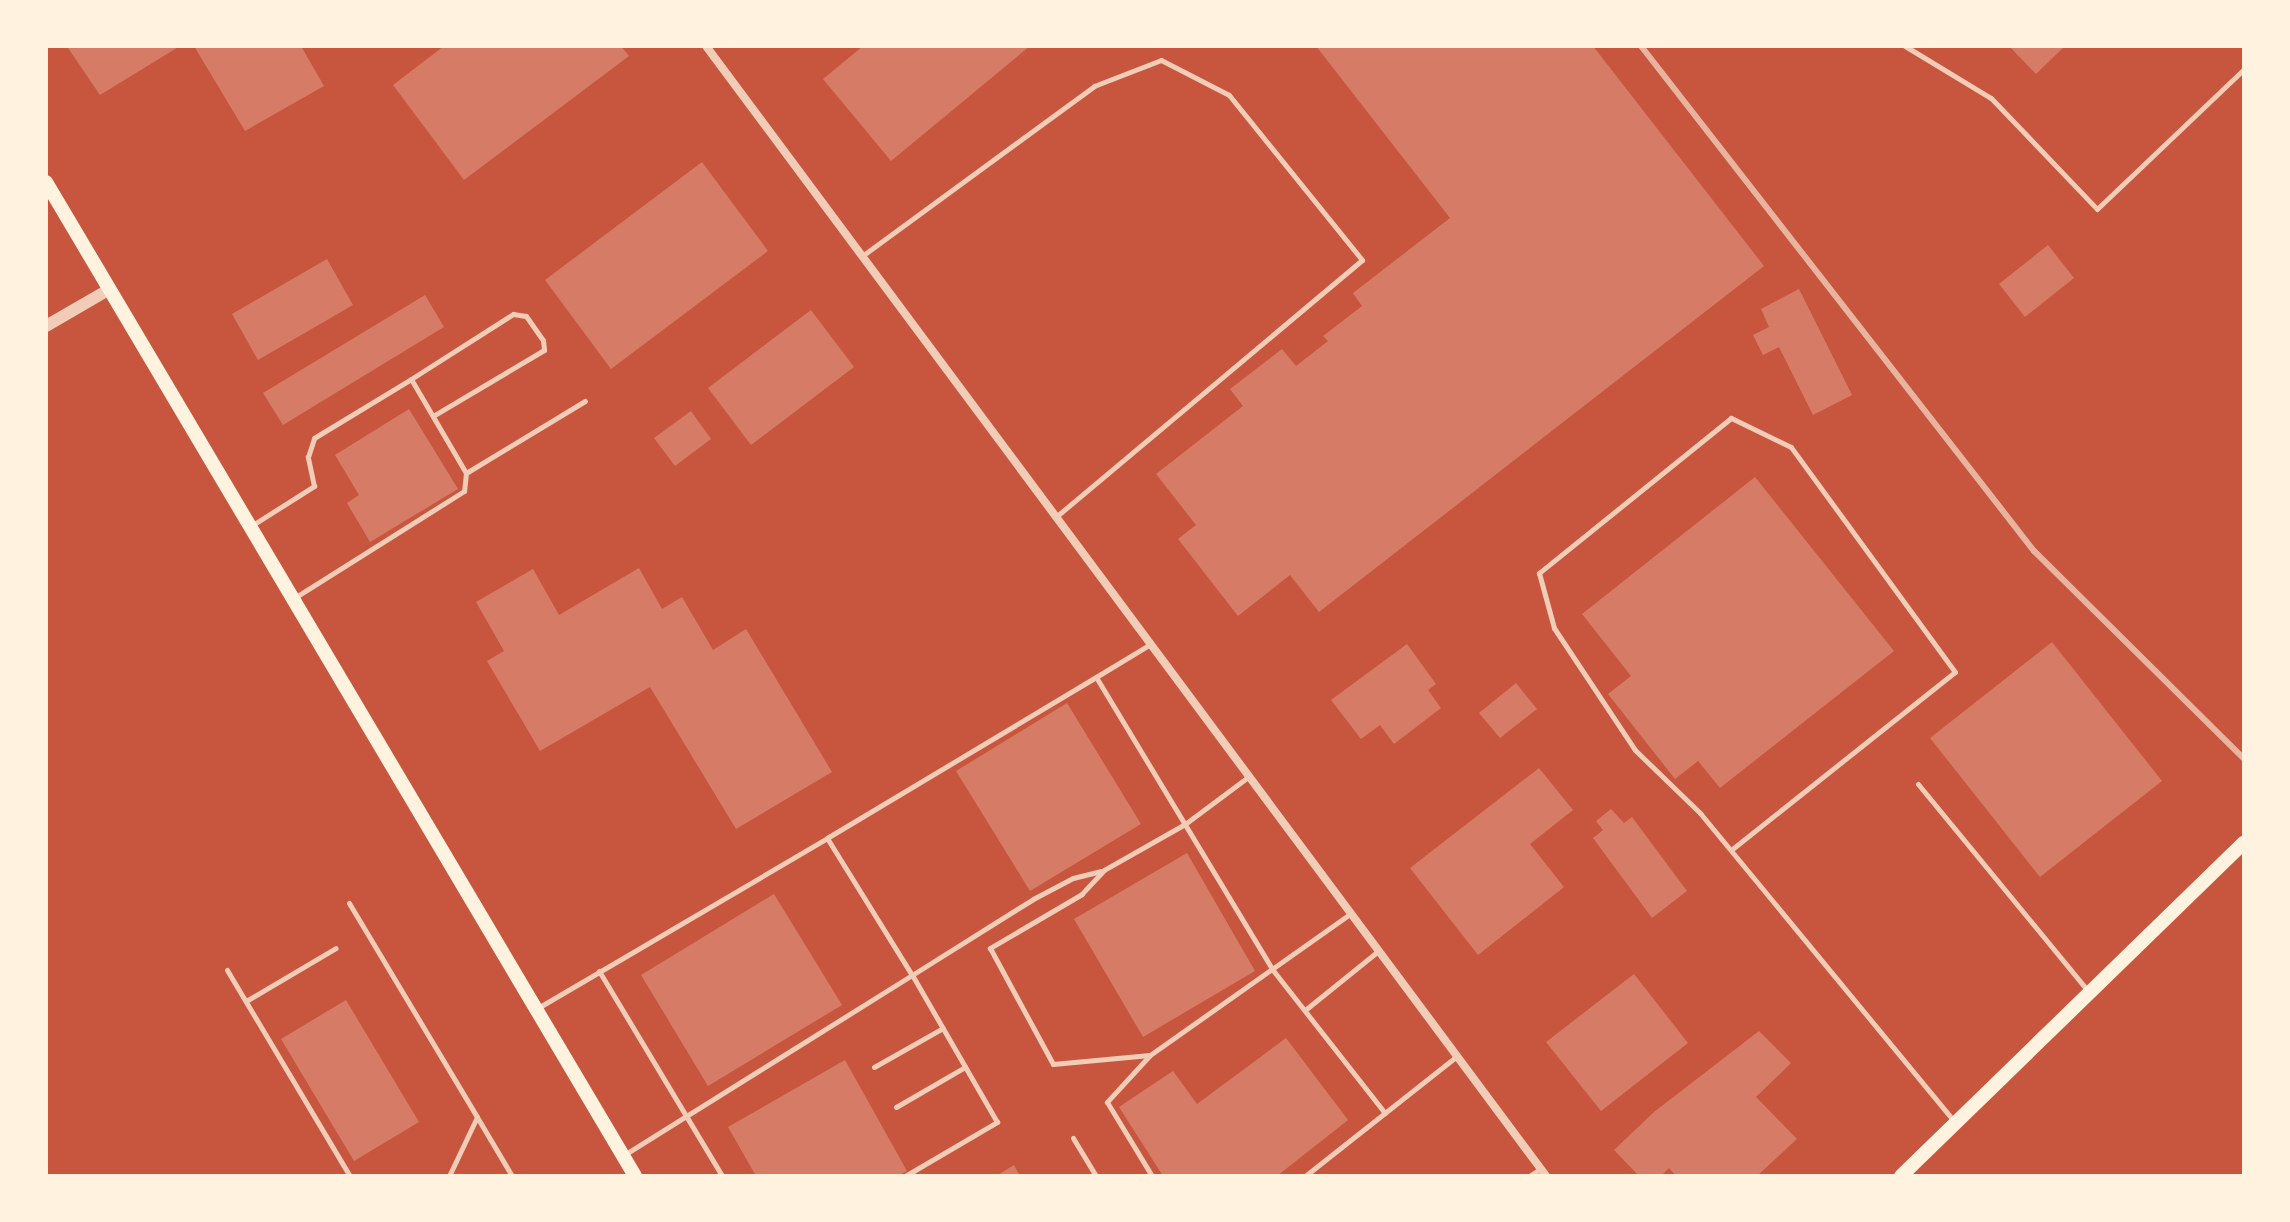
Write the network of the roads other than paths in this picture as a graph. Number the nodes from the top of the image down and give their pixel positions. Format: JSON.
{"nodes":[{"id":1,"x":706,"y":46,"type":"edge"},
{"id":2,"x":1905,"y":46,"type":"edge"},
{"id":3,"x":2244,"y":69,"type":"edge"},
{"id":4,"x":46,"y":182,"type":"edge"},
{"id":5,"x":862,"y":256,"type":"junction"},
{"id":6,"x":108,"y":290,"type":"junction"},
{"id":7,"x":46,"y":326,"type":"edge"},
{"id":8,"x":411,"y":379,"type":"junction"},
{"id":9,"x":585,"y":401,"type":"dead end"},
{"id":10,"x":433,"y":416,"type":"junction"},
{"id":11,"x":466,"y":473,"type":"junction"},
{"id":12,"x":1055,"y":518,"type":"junction"},
{"id":13,"x":251,"y":526,"type":"junction"},
{"id":14,"x":294,"y":598,"type":"junction"},
{"id":15,"x":1149,"y":645,"type":"junction"},
{"id":16,"x":1096,"y":677,"type":"junction"},
{"id":17,"x":1248,"y":777,"type":"junction"},
{"id":18,"x":1918,"y":784,"type":"dead end"},
{"id":19,"x":1185,"y":824,"type":"junction"},
{"id":20,"x":827,"y":838,"type":"junction"},
{"id":21,"x":2244,"y":843,"type":"edge"},
{"id":22,"x":1731,"y":850,"type":"junction"},
{"id":23,"x":1104,"y":870,"type":"junction"},
{"id":24,"x":349,"y":903,"type":"dead end"},
{"id":25,"x":1350,"y":914,"type":"junction"},
{"id":26,"x":336,"y":948,"type":"dead end"},
{"id":27,"x":1378,"y":951,"type":"junction"},
{"id":28,"x":1272,"y":969,"type":"junction"},
{"id":29,"x":227,"y":970,"type":"dead end"},
{"id":30,"x":599,"y":971,"type":"junction"},
{"id":31,"x":912,"y":975,"type":"junction"},
{"id":32,"x":2089,"y":993,"type":"junction"},
{"id":33,"x":246,"y":1001,"type":"junction"},
{"id":34,"x":536,"y":1009,"type":"junction"},
{"id":35,"x":1305,"y":1010,"type":"junction"},
{"id":36,"x":943,"y":1028,"type":"junction"},
{"id":37,"x":1150,"y":1055,"type":"junction"},
{"id":38,"x":1457,"y":1056,"type":"junction"},
{"id":39,"x":874,"y":1067,"type":"dead end"},
{"id":40,"x":965,"y":1067,"type":"junction"},
{"id":41,"x":896,"y":1107,"type":"dead end"},
{"id":42,"x":1385,"y":1113,"type":"junction"},
{"id":43,"x":688,"y":1116,"type":"junction"},
{"id":44,"x":477,"y":1117,"type":"junction"},
{"id":45,"x":1956,"y":1123,"type":"junction"},
{"id":46,"x":1073,"y":1138,"type":"dead end"},
{"id":47,"x":623,"y":1155,"type":"junction"},
{"id":48,"x":1543,"y":1172,"type":"edge"},
{"id":49,"x":350,"y":1176,"type":"edge"},
{"id":50,"x":449,"y":1176,"type":"edge"},
{"id":51,"x":512,"y":1176,"type":"edge"},
{"id":52,"x":635,"y":1176,"type":"edge"},
{"id":53,"x":722,"y":1176,"type":"edge"},
{"id":54,"x":905,"y":1176,"type":"edge"},
{"id":55,"x":1096,"y":1176,"type":"edge"},
{"id":56,"x":1152,"y":1176,"type":"edge"},
{"id":57,"x":1305,"y":1176,"type":"edge"},
{"id":58,"x":1529,"y":1176,"type":"edge"},
{"id":59,"x":1901,"y":1176,"type":"edge"}],
"edges":[{"from":1,"to":5,"type":"street"},
{"from":2,"to":3,"type":"lane"},
{"from":4,"to":6,"type":"main road"},
{"from":5,"to":12,"type":"street"},
{"from":5,"to":12,"type":"lane"},
{"from":6,"to":7,"type":"street"},
{"from":6,"to":13,"type":"main road"},
{"from":8,"to":10,"type":"lane"},
{"from":8,"to":10,"type":"lane"},
{"from":8,"to":13,"type":"lane"},
{"from":9,"to":11,"type":"lane"},
{"from":10,"to":11,"type":"lane"},
{"from":11,"to":14,"type":"lane"},
{"from":12,"to":15,"type":"street"},
{"from":13,"to":14,"type":"main road"},
{"from":14,"to":34,"type":"main road"},
{"from":15,"to":16,"type":"lane"},
{"from":15,"to":17,"type":"street"},
{"from":16,"to":19,"type":"lane"},
{"from":16,"to":20,"type":"lane"},
{"from":17,"to":19,"type":"lane"},
{"from":17,"to":25,"type":"street"},
{"from":18,"to":32,"type":"lane"},
{"from":19,"to":23,"type":"lane"},
{"from":19,"to":28,"type":"lane"},
{"from":20,"to":30,"type":"lane"},
{"from":20,"to":31,"type":"lane"},
{"from":21,"to":32,"type":"main road"},
{"from":22,"to":22,"type":"lane"},
{"from":22,"to":45,"type":"lane"},
{"from":23,"to":31,"type":"lane"},
{"from":23,"to":37,"type":"lane"},
{"from":24,"to":44,"type":"lane"},
{"from":25,"to":27,"type":"street"},
{"from":25,"to":28,"type":"lane"},
{"from":26,"to":33,"type":"lane"},
{"from":27,"to":35,"type":"lane"},
{"from":27,"to":38,"type":"street"},
{"from":28,"to":35,"type":"lane"},
{"from":28,"to":37,"type":"lane"},
{"from":29,"to":33,"type":"lane"},
{"from":30,"to":34,"type":"lane"},
{"from":30,"to":43,"type":"lane"},
{"from":31,"to":36,"type":"lane"},
{"from":31,"to":43,"type":"lane"},
{"from":32,"to":45,"type":"main road"},
{"from":33,"to":49,"type":"lane"},
{"from":34,"to":47,"type":"main road"},
{"from":35,"to":42,"type":"lane"},
{"from":36,"to":39,"type":"lane"},
{"from":36,"to":40,"type":"lane"},
{"from":37,"to":56,"type":"lane"},
{"from":38,"to":42,"type":"lane"},
{"from":38,"to":48,"type":"street"},
{"from":40,"to":41,"type":"lane"},
{"from":40,"to":54,"type":"lane"},
{"from":42,"to":57,"type":"lane"},
{"from":43,"to":47,"type":"lane"},
{"from":43,"to":53,"type":"lane"},
{"from":44,"to":50,"type":"lane"},
{"from":44,"to":51,"type":"lane"},
{"from":45,"to":59,"type":"main road"},
{"from":46,"to":55,"type":"lane"},
{"from":47,"to":52,"type":"main road"},
{"from":48,"to":58,"type":"lane"}]}
